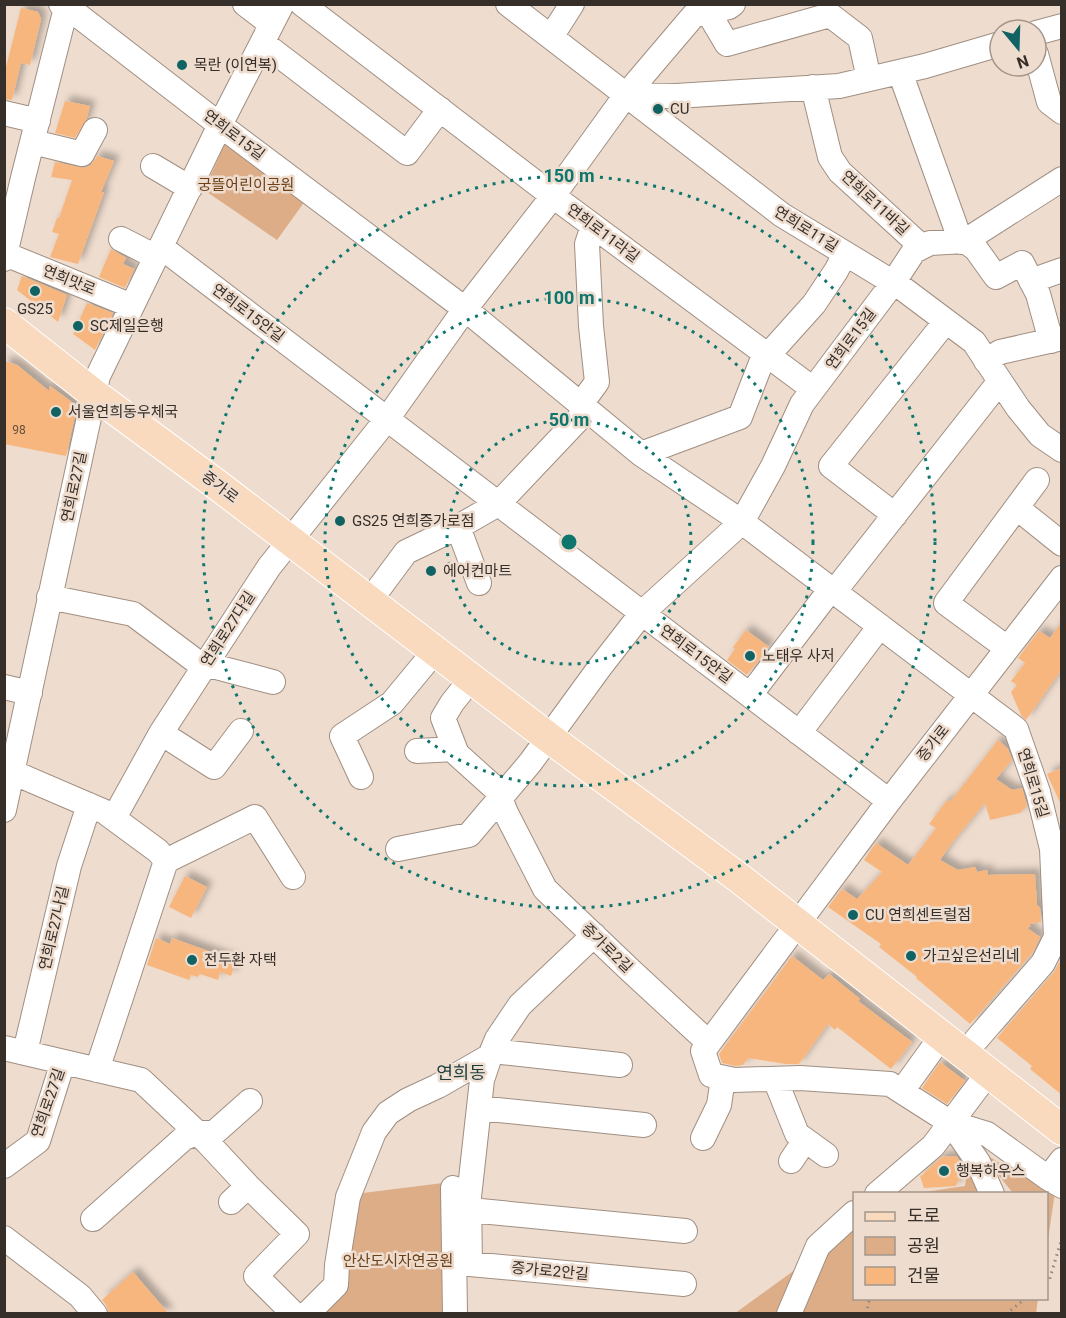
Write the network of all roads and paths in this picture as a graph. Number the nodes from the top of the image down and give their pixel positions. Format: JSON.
{"nodes":[{"id":1,"x":245,"y":4,"type":"edge"},
{"id":2,"x":302,"y":4,"type":"edge"},
{"id":3,"x":508,"y":4,"type":"edge"},
{"id":4,"x":572,"y":4,"type":"edge"},
{"id":5,"x":733,"y":4,"type":"edge"},
{"id":6,"x":65,"y":5,"type":"edge"},
{"id":7,"x":699,"y":9,"type":"edge"},
{"id":8,"x":272,"y":24,"type":"edge"},
{"id":9,"x":551,"y":37,"type":"junction"},
{"id":10,"x":988,"y":48,"type":"edge"},
{"id":11,"x":900,"y":72,"type":"junction"},
{"id":12,"x":1042,"y":78,"type":"edge"},
{"id":13,"x":869,"y":79,"type":"junction"},
{"id":14,"x":813,"y":87,"type":"junction"},
{"id":15,"x":626,"y":95,"type":"junction"},
{"id":16,"x":440,"y":109,"type":"junction"},
{"id":17,"x":1062,"y":112,"type":"edge"},
{"id":18,"x":4,"y":113,"type":"edge"},
{"id":19,"x":220,"y":125,"type":"junction"},
{"id":20,"x":95,"y":130,"type":"dead end"},
{"id":21,"x":35,"y":131,"type":"junction"},
{"id":22,"x":153,"y":166,"type":"dead end"},
{"id":23,"x":14,"y":176,"type":"edge"},
{"id":24,"x":1059,"y":186,"type":"edge"},
{"id":25,"x":190,"y":188,"type":"junction"},
{"id":26,"x":553,"y":196,"type":"junction"},
{"id":27,"x":593,"y":226,"type":"junction"},
{"id":28,"x":121,"y":238,"type":"dead end"},
{"id":29,"x":963,"y":242,"type":"junction"},
{"id":30,"x":922,"y":247,"type":"junction"},
{"id":31,"x":159,"y":252,"type":"junction"},
{"id":32,"x":845,"y":254,"type":"junction"},
{"id":33,"x":5,"y":256,"type":"edge"},
{"id":34,"x":1062,"y":270,"type":"edge"},
{"id":35,"x":1031,"y":281,"type":"junction"},
{"id":36,"x":893,"y":283,"type":"junction"},
{"id":37,"x":4,"y":305,"type":"edge"},
{"id":38,"x":132,"y":306,"type":"junction"},
{"id":39,"x":465,"y":309,"type":"junction"},
{"id":40,"x":946,"y":321,"type":"junction"},
{"id":41,"x":4,"y":323,"type":"edge"},
{"id":42,"x":1056,"y":339,"type":"edge"},
{"id":43,"x":768,"y":356,"type":"junction"},
{"id":44,"x":986,"y":361,"type":"junction"},
{"id":45,"x":1000,"y":381,"type":"junction"},
{"id":46,"x":96,"y":385,"type":"junction"},
{"id":47,"x":813,"y":389,"type":"junction"},
{"id":48,"x":584,"y":407,"type":"junction"},
{"id":49,"x":387,"y":419,"type":"junction"},
{"id":50,"x":1062,"y":450,"type":"edge"},
{"id":51,"x":641,"y":454,"type":"junction"},
{"id":52,"x":1037,"y":480,"type":"dead end"},
{"id":53,"x":498,"y":504,"type":"junction"},
{"id":54,"x":1017,"y":508,"type":"junction"},
{"id":55,"x":895,"y":515,"type":"junction"},
{"id":56,"x":742,"y":522,"type":"junction"},
{"id":57,"x":459,"y":527,"type":"junction"},
{"id":58,"x":295,"y":534,"type":"junction"},
{"id":59,"x":1062,"y":544,"type":"edge"},
{"id":60,"x":1062,"y":578,"type":"edge"},
{"id":61,"x":479,"y":583,"type":"dead end"},
{"id":62,"x":380,"y":587,"type":"junction"},
{"id":63,"x":831,"y":589,"type":"junction"},
{"id":64,"x":50,"y":597,"type":"junction"},
{"id":65,"x":642,"y":613,"type":"junction"},
{"id":66,"x":880,"y":626,"type":"junction"},
{"id":67,"x":1007,"y":648,"type":"junction"},
{"id":68,"x":435,"y":651,"type":"junction"},
{"id":69,"x":206,"y":664,"type":"junction"},
{"id":70,"x":472,"y":678,"type":"junction"},
{"id":71,"x":273,"y":682,"type":"dead end"},
{"id":72,"x":4,"y":687,"type":"edge"},
{"id":73,"x":30,"y":693,"type":"junction"},
{"id":74,"x":971,"y":694,"type":"junction"},
{"id":75,"x":750,"y":695,"type":"junction"},
{"id":76,"x":553,"y":730,"type":"junction"},
{"id":77,"x":241,"y":731,"type":"dead end"},
{"id":78,"x":161,"y":733,"type":"junction"},
{"id":79,"x":800,"y":733,"type":"junction"},
{"id":80,"x":455,"y":749,"type":"junction"},
{"id":81,"x":417,"y":750,"type":"dead end"},
{"id":82,"x":12,"y":772,"type":"junction"},
{"id":83,"x":361,"y":777,"type":"dead end"},
{"id":84,"x":501,"y":798,"type":"junction"},
{"id":85,"x":889,"y":801,"type":"junction"},
{"id":86,"x":89,"y":805,"type":"junction"},
{"id":87,"x":4,"y":810,"type":"edge"},
{"id":88,"x":114,"y":818,"type":"junction"},
{"id":89,"x":398,"y":849,"type":"dead end"},
{"id":90,"x":166,"y":861,"type":"junction"},
{"id":91,"x":293,"y":878,"type":"dead end"},
{"id":92,"x":802,"y":917,"type":"junction"},
{"id":93,"x":594,"y":934,"type":"junction"},
{"id":94,"x":976,"y":1040,"type":"junction"},
{"id":95,"x":709,"y":1043,"type":"junction"},
{"id":96,"x":933,"y":1048,"type":"dead end"},
{"id":97,"x":15,"y":1050,"type":"edge"},
{"id":98,"x":491,"y":1053,"type":"junction"},
{"id":99,"x":63,"y":1062,"type":"junction"},
{"id":100,"x":620,"y":1065,"type":"dead end"},
{"id":101,"x":97,"y":1070,"type":"junction"},
{"id":102,"x":723,"y":1078,"type":"junction"},
{"id":103,"x":776,"y":1079,"type":"junction"},
{"id":104,"x":980,"y":1084,"type":"dead end"},
{"id":105,"x":902,"y":1091,"type":"junction"},
{"id":106,"x":250,"y":1101,"type":"dead end"},
{"id":107,"x":1062,"y":1107,"type":"edge"},
{"id":108,"x":479,"y":1108,"type":"junction"},
{"id":109,"x":951,"y":1123,"type":"junction"},
{"id":110,"x":644,"y":1125,"type":"dead end"},
{"id":111,"x":1062,"y":1130,"type":"edge"},
{"id":112,"x":196,"y":1133,"type":"junction"},
{"id":113,"x":703,"y":1138,"type":"dead end"},
{"id":114,"x":805,"y":1140,"type":"junction"},
{"id":115,"x":826,"y":1155,"type":"dead end"},
{"id":116,"x":791,"y":1161,"type":"dead end"},
{"id":117,"x":4,"y":1166,"type":"edge"},
{"id":118,"x":1057,"y":1172,"type":"edge"},
{"id":119,"x":249,"y":1186,"type":"junction"},
{"id":120,"x":879,"y":1192,"type":"edge"},
{"id":121,"x":991,"y":1192,"type":"edge"},
{"id":122,"x":231,"y":1202,"type":"dead end"},
{"id":123,"x":470,"y":1203,"type":"junction"},
{"id":124,"x":853,"y":1216,"type":"edge"},
{"id":125,"x":93,"y":1220,"type":"dead end"},
{"id":126,"x":685,"y":1232,"type":"dead end"},
{"id":127,"x":4,"y":1238,"type":"edge"},
{"id":128,"x":1062,"y":1238,"type":"edge"},
{"id":129,"x":1048,"y":1282,"type":"edge"},
{"id":130,"x":684,"y":1284,"type":"dead end"},
{"id":131,"x":871,"y":1300,"type":"edge"},
{"id":132,"x":1025,"y":1300,"type":"edge"},
{"id":133,"x":95,"y":1314,"type":"edge"},
{"id":134,"x":294,"y":1314,"type":"edge"},
{"id":135,"x":308,"y":1314,"type":"edge"},
{"id":136,"x":454,"y":1314,"type":"edge"},
{"id":137,"x":789,"y":1314,"type":"edge"},
{"id":138,"x":867,"y":1314,"type":"edge"},
{"id":139,"x":1006,"y":1314,"type":"edge"}],
"edges":[{"from":1,"to":8,"type":"street"},
{"from":2,"to":16,"type":"street","name":"연희로11라길"},
{"from":3,"to":9,"type":"street","name":"연희로11길"},
{"from":4,"to":9,"type":"street"},
{"from":5,"to":7,"type":"street"},
{"from":6,"to":19,"type":"street","name":"연희로15길"},
{"from":6,"to":21,"type":"street","name":"연희맛로"},
{"from":7,"to":13,"type":"street"},
{"from":7,"to":15,"type":"street"},
{"from":8,"to":16,"type":"street"},
{"from":8,"to":19,"type":"street"},
{"from":9,"to":15,"type":"street","name":"연희로11길"},
{"from":10,"to":11,"type":"street"},
{"from":11,"to":13,"type":"street"},
{"from":11,"to":29,"type":"street"},
{"from":12,"to":17,"type":"street"},
{"from":13,"to":14,"type":"street"},
{"from":14,"to":15,"type":"street"},
{"from":14,"to":30,"type":"street","name":"연희로11바길"},
{"from":15,"to":26,"type":"street"},
{"from":15,"to":32,"type":"street","name":"연희로11길"},
{"from":16,"to":26,"type":"street","name":"연희로11라길"},
{"from":18,"to":21,"type":"street"},
{"from":19,"to":25,"type":"street"},
{"from":19,"to":39,"type":"street","name":"연희로15길"},
{"from":20,"to":21,"type":"street"},
{"from":21,"to":23,"type":"street","name":"연희맛로"},
{"from":22,"to":25,"type":"street"},
{"from":23,"to":33,"type":"street","name":"연희맛로"},
{"from":24,"to":29,"type":"street"},
{"from":25,"to":31,"type":"street"},
{"from":26,"to":27,"type":"street","name":"연희로11라길"},
{"from":26,"to":39,"type":"street"},
{"from":27,"to":43,"type":"street","name":"연희로11라길"},
{"from":27,"to":48,"type":"street"},
{"from":28,"to":31,"type":"street","name":"연희로15안길"},
{"from":29,"to":30,"type":"street"},
{"from":29,"to":35,"type":"street"},
{"from":30,"to":36,"type":"street","name":"연희로15길"},
{"from":31,"to":38,"type":"street"},
{"from":31,"to":49,"type":"street","name":"연희로15안길"},
{"from":32,"to":36,"type":"street","name":"연희로11길"},
{"from":32,"to":43,"type":"street"},
{"from":33,"to":38,"type":"street","name":"연희맛로"},
{"from":34,"to":35,"type":"street"},
{"from":35,"to":42,"type":"street"},
{"from":36,"to":40,"type":"street","name":"연희로11길"},
{"from":36,"to":47,"type":"street","name":"연희로15길"},
{"from":37,"to":46,"type":"main road","name":"증가로"},
{"from":38,"to":46,"type":"street"},
{"from":39,"to":48,"type":"street","name":"연희로15길"},
{"from":39,"to":49,"type":"street"},
{"from":40,"to":44,"type":"street","name":"연희로11길"},
{"from":40,"to":55,"type":"street"},
{"from":41,"to":46,"type":"main road","name":"증가로"},
{"from":42,"to":44,"type":"street"},
{"from":43,"to":47,"type":"street","name":"연희로11라길"},
{"from":43,"to":51,"type":"street"},
{"from":44,"to":45,"type":"street","name":"연희로11길"},
{"from":45,"to":50,"type":"street","name":"연희로11길"},
{"from":45,"to":55,"type":"street"},
{"from":46,"to":58,"type":"main road","name":"증가로"},
{"from":46,"to":64,"type":"street","name":"연희로27길"},
{"from":47,"to":56,"type":"street","name":"연희로15길"},
{"from":48,"to":51,"type":"street","name":"연희로15길"},
{"from":48,"to":53,"type":"street"},
{"from":49,"to":53,"type":"street","name":"연희로15안길"},
{"from":49,"to":58,"type":"street"},
{"from":51,"to":56,"type":"street","name":"연희로15길"},
{"from":52,"to":54,"type":"street"},
{"from":53,"to":57,"type":"street"},
{"from":53,"to":65,"type":"street","name":"연희로15안길"},
{"from":54,"to":59,"type":"street"},
{"from":54,"to":67,"type":"street"},
{"from":55,"to":63,"type":"street"},
{"from":56,"to":63,"type":"street","name":"연희로15길"},
{"from":56,"to":65,"type":"street"},
{"from":57,"to":61,"type":"street"},
{"from":57,"to":62,"type":"street"},
{"from":58,"to":62,"type":"main road","name":"증가로"},
{"from":58,"to":68,"type":"main road","name":"증가로"},
{"from":58,"to":69,"type":"street","name":"연희로27다길"},
{"from":60,"to":67,"type":"street","name":"증가로"},
{"from":62,"to":76,"type":"main road","name":"증가로"},
{"from":63,"to":66,"type":"street","name":"연희로15길"},
{"from":63,"to":75,"type":"street"},
{"from":64,"to":69,"type":"street"},
{"from":64,"to":73,"type":"street","name":"연희로27길"},
{"from":65,"to":75,"type":"street","name":"연희로15안길"},
{"from":65,"to":76,"type":"street"},
{"from":66,"to":74,"type":"street","name":"연희로15길"},
{"from":66,"to":79,"type":"street"},
{"from":67,"to":74,"type":"street","name":"증가로"},
{"from":68,"to":70,"type":"main road","name":"증가로"},
{"from":68,"to":83,"type":"street"},
{"from":69,"to":71,"type":"street"},
{"from":69,"to":78,"type":"street","name":"연희로27다길"},
{"from":70,"to":76,"type":"main road","name":"증가로"},
{"from":70,"to":80,"type":"street"},
{"from":72,"to":73,"type":"street"},
{"from":73,"to":82,"type":"street","name":"연희로27길"},
{"from":74,"to":85,"type":"street","name":"증가로"},
{"from":74,"to":94,"type":"street","name":"연희로15길"},
{"from":75,"to":79,"type":"street","name":"연희로15안길"},
{"from":76,"to":84,"type":"street"},
{"from":76,"to":92,"type":"main road","name":"증가로"},
{"from":77,"to":78,"type":"street"},
{"from":78,"to":88,"type":"street","name":"연희로27다길"},
{"from":79,"to":85,"type":"street","name":"연희로15안길"},
{"from":80,"to":81,"type":"street"},
{"from":80,"to":84,"type":"street"},
{"from":82,"to":86,"type":"street"},
{"from":82,"to":87,"type":"street","name":"연희로27길"},
{"from":84,"to":89,"type":"street"},
{"from":84,"to":93,"type":"street","name":"증가로2길"},
{"from":85,"to":92,"type":"street","name":"증가로"},
{"from":86,"to":88,"type":"street"},
{"from":86,"to":97,"type":"street","name":"연희로27나길"},
{"from":88,"to":90,"type":"street"},
{"from":90,"to":91,"type":"street"},
{"from":90,"to":101,"type":"street"},
{"from":92,"to":94,"type":"main road","name":"증가로"},
{"from":92,"to":95,"type":"street","name":"증가로"},
{"from":92,"to":111,"type":"main road","name":"증가로"},
{"from":93,"to":95,"type":"street","name":"증가로2길"},
{"from":93,"to":98,"type":"street","name":"증가로2안길"},
{"from":94,"to":107,"type":"main road","name":"증가로"},
{"from":95,"to":102,"type":"street"},
{"from":96,"to":105,"type":"street"},
{"from":97,"to":99,"type":"street","name":"연희로27나길"},
{"from":98,"to":100,"type":"street"},
{"from":98,"to":108,"type":"street","name":"증가로2안길"},
{"from":98,"to":135,"type":"street"},
{"from":99,"to":101,"type":"street","name":"연희로27나길"},
{"from":99,"to":117,"type":"street","name":"연희로27길"},
{"from":101,"to":112,"type":"street","name":"연희로27나길"},
{"from":102,"to":103,"type":"street"},
{"from":102,"to":113,"type":"street"},
{"from":103,"to":105,"type":"street"},
{"from":103,"to":114,"type":"street"},
{"from":104,"to":109,"type":"street"},
{"from":105,"to":109,"type":"street"},
{"from":106,"to":112,"type":"street"},
{"from":108,"to":110,"type":"street"},
{"from":108,"to":123,"type":"street","name":"증가로2안길"},
{"from":109,"to":118,"type":"street"},
{"from":109,"to":120,"type":"street"},
{"from":109,"to":121,"type":"street"},
{"from":112,"to":119,"type":"street","name":"연희로27나길"},
{"from":112,"to":125,"type":"street"},
{"from":114,"to":115,"type":"street"},
{"from":114,"to":116,"type":"street"},
{"from":119,"to":122,"type":"street"},
{"from":119,"to":134,"type":"street","name":"연희로27나길"},
{"from":123,"to":126,"type":"street"},
{"from":123,"to":130,"type":"street","name":"증가로2안길"},
{"from":123,"to":136,"type":"street"},
{"from":124,"to":137,"type":"street"},
{"from":127,"to":133,"type":"street"},
{"from":128,"to":129,"type":"path"},
{"from":131,"to":138,"type":"path"},
{"from":132,"to":139,"type":"path"}]}
